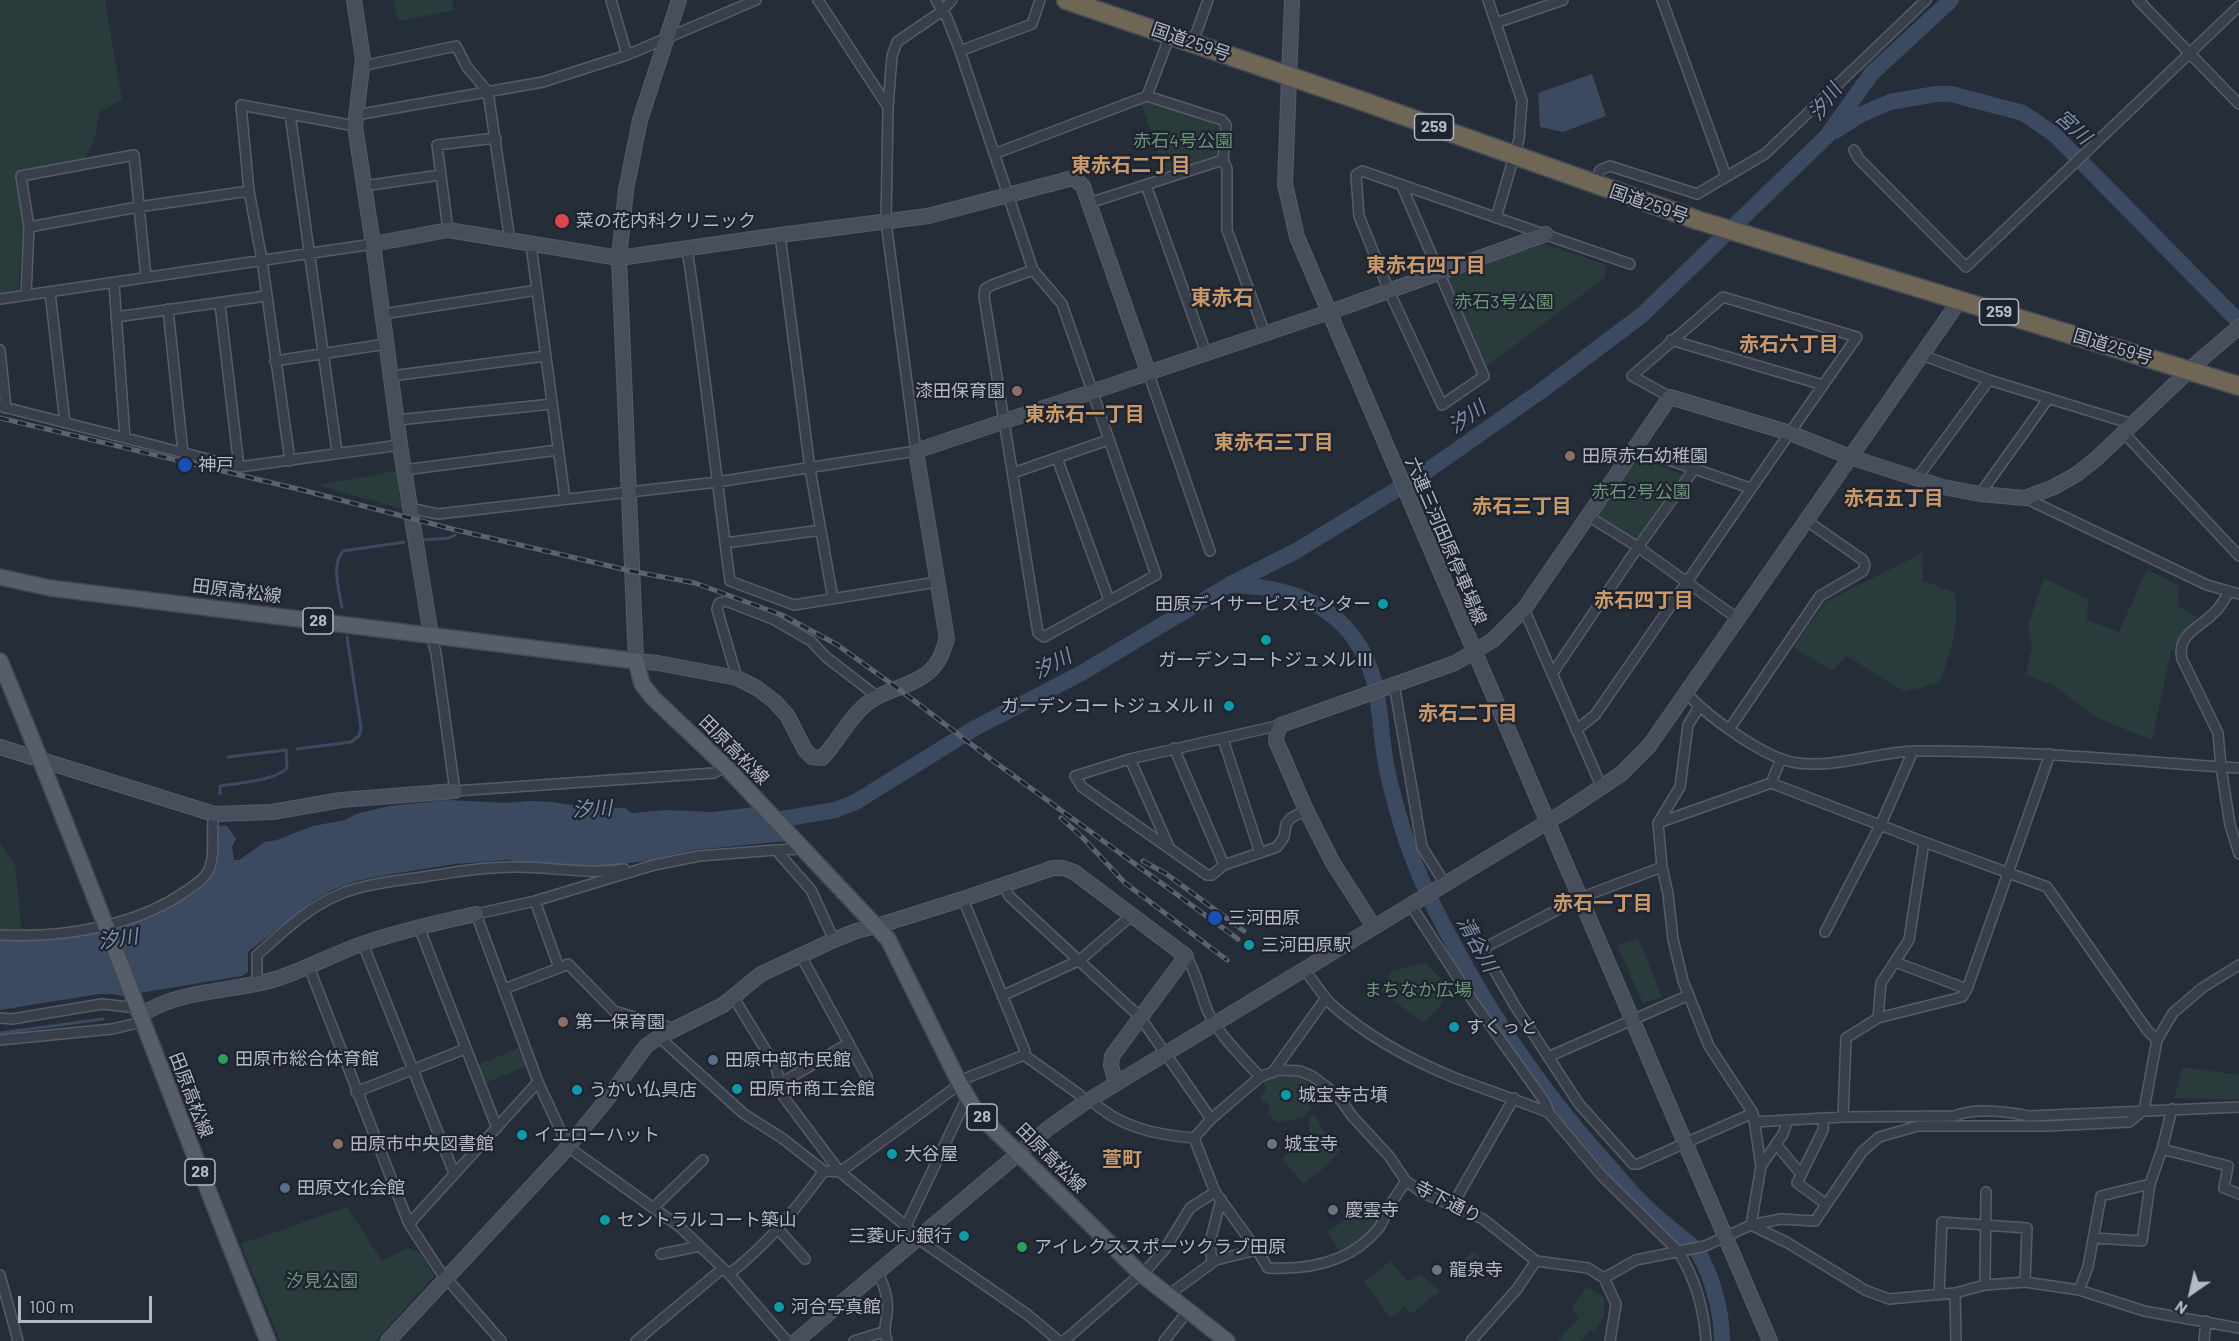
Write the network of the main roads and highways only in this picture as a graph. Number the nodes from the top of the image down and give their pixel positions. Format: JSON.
{"nodes":[{"id":1,"x":1066,"y":0,"type":"edge"},
{"id":2,"x":2239,"y":386,"type":"edge"},
{"id":3,"x":0,"y":577,"type":"edge"},
{"id":4,"x":0,"y":661,"type":"edge"},
{"id":5,"x":268,"y":1341,"type":"edge"},
{"id":6,"x":1227,"y":1341,"type":"edge"}],
"edges":[{"from":1,"to":2,"type":"highway","name":"国道259号","number":"259"},
{"from":3,"to":6,"type":"main road","name":"田原高松線","number":"28"},
{"from":4,"to":5,"type":"main road","name":"田原高松線","number":"28"}]}
